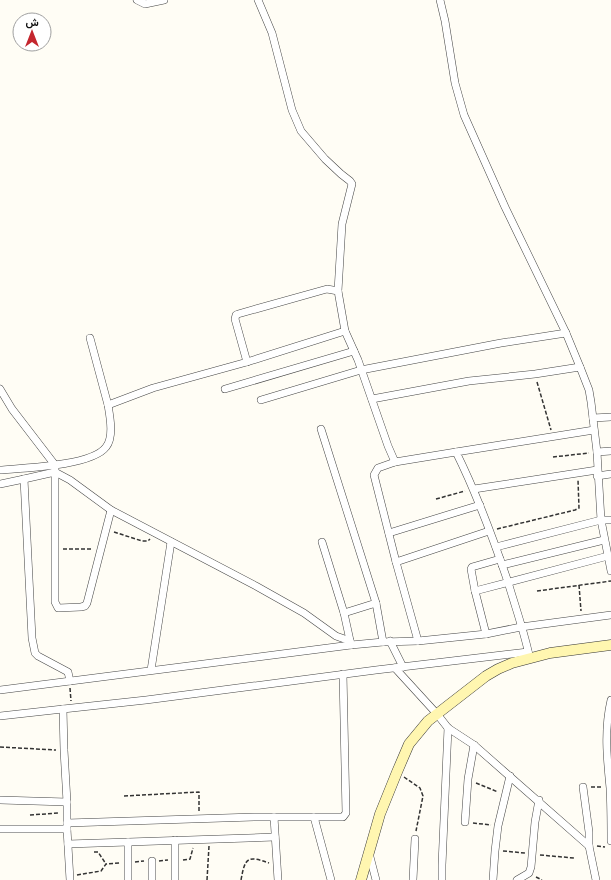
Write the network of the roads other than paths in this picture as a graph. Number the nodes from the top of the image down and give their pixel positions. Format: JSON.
{"nodes":[{"id":1,"x":137,"y":0,"type":"edge"},
{"id":2,"x":164,"y":0,"type":"edge"},
{"id":3,"x":258,"y":0,"type":"edge"},
{"id":4,"x":440,"y":0,"type":"edge"},
{"id":5,"x":338,"y":291,"type":"junction"},
{"id":6,"x":345,"y":331,"type":"junction"},
{"id":7,"x":566,"y":333,"type":"junction"},
{"id":8,"x":90,"y":338,"type":"dead end"},
{"id":9,"x":354,"y":351,"type":"junction"},
{"id":10,"x":247,"y":362,"type":"junction"},
{"id":11,"x":580,"y":367,"type":"junction"},
{"id":12,"x":361,"y":370,"type":"junction"},
{"id":13,"x":0,"y":389,"type":"edge"},
{"id":14,"x":225,"y":389,"type":"dead end"},
{"id":15,"x":372,"y":399,"type":"junction"},
{"id":16,"x":261,"y":400,"type":"dead end"},
{"id":17,"x":108,"y":405,"type":"junction"},
{"id":18,"x":611,"y":417,"type":"edge"},
{"id":19,"x":593,"y":418,"type":"junction"},
{"id":20,"x":321,"y":429,"type":"dead end"},
{"id":21,"x":594,"y":430,"type":"junction"},
{"id":22,"x":611,"y":451,"type":"edge"},
{"id":23,"x":456,"y":452,"type":"junction"},
{"id":24,"x":597,"y":452,"type":"junction"},
{"id":25,"x":395,"y":462,"type":"junction"},
{"id":26,"x":55,"y":468,"type":"junction"},
{"id":27,"x":0,"y":470,"type":"edge"},
{"id":28,"x":597,"y":473,"type":"junction"},
{"id":29,"x":611,"y":474,"type":"edge"},
{"id":30,"x":24,"y":480,"type":"junction"},
{"id":31,"x":0,"y":484,"type":"edge"},
{"id":32,"x":474,"y":489,"type":"junction"},
{"id":33,"x":480,"y":505,"type":"junction"},
{"id":34,"x":111,"y":510,"type":"junction"},
{"id":35,"x":601,"y":520,"type":"junction"},
{"id":36,"x":611,"y":520,"type":"edge"},
{"id":37,"x":489,"y":531,"type":"junction"},
{"id":38,"x":389,"y":533,"type":"junction"},
{"id":39,"x":604,"y":540,"type":"junction"},
{"id":40,"x":171,"y":542,"type":"junction"},
{"id":41,"x":322,"y":542,"type":"dead end"},
{"id":42,"x":496,"y":547,"type":"junction"},
{"id":43,"x":608,"y":556,"type":"junction"},
{"id":44,"x":396,"y":562,"type":"junction"},
{"id":45,"x":501,"y":562,"type":"junction"},
{"id":46,"x":611,"y":570,"type":"edge"},
{"id":47,"x":508,"y":583,"type":"junction"},
{"id":48,"x":475,"y":591,"type":"junction"},
{"id":49,"x":376,"y":603,"type":"junction"},
{"id":50,"x":344,"y":613,"type":"junction"},
{"id":51,"x":611,"y":615,"type":"edge"},
{"id":52,"x":521,"y":627,"type":"junction"},
{"id":53,"x":486,"y":634,"type":"junction"},
{"id":54,"x":418,"y":641,"type":"junction"},
{"id":55,"x":386,"y":642,"type":"junction"},
{"id":56,"x":350,"y":643,"type":"junction"},
{"id":57,"x":611,"y":645,"type":"edge"},
{"id":58,"x":529,"y":655,"type":"junction"},
{"id":59,"x":403,"y":667,"type":"junction"},
{"id":60,"x":395,"y":668,"type":"junction"},
{"id":61,"x":151,"y":670,"type":"junction"},
{"id":62,"x":343,"y":674,"type":"junction"},
{"id":63,"x":70,"y":681,"type":"junction"},
{"id":64,"x":0,"y":690,"type":"edge"},
{"id":65,"x":611,"y":700,"type":"edge"},
{"id":66,"x":67,"y":709,"type":"junction"},
{"id":67,"x":438,"y":714,"type":"junction"},
{"id":68,"x":0,"y":716,"type":"edge"},
{"id":69,"x":448,"y":728,"type":"junction"},
{"id":70,"x":474,"y":745,"type":"junction"},
{"id":71,"x":510,"y":776,"type":"junction"},
{"id":72,"x":584,"y":787,"type":"road end"},
{"id":73,"x":0,"y":800,"type":"edge"},
{"id":74,"x":539,"y":800,"type":"junction"},
{"id":75,"x":68,"y":802,"type":"junction"},
{"id":76,"x":274,"y":817,"type":"junction"},
{"id":77,"x":314,"y":818,"type":"junction"},
{"id":78,"x":465,"y":822,"type":"road end"},
{"id":79,"x":611,"y":822,"type":"edge"},
{"id":80,"x":67,"y":826,"type":"junction"},
{"id":81,"x":0,"y":829,"type":"edge"},
{"id":82,"x":275,"y":837,"type":"junction"},
{"id":83,"x":415,"y":839,"type":"road end"},
{"id":84,"x":175,"y":840,"type":"junction"},
{"id":85,"x":611,"y":841,"type":"edge"},
{"id":86,"x":128,"y":842,"type":"junction"},
{"id":87,"x":68,"y":844,"type":"junction"},
{"id":88,"x":589,"y":846,"type":"junction"},
{"id":89,"x":369,"y":853,"type":"junction"},
{"id":90,"x":152,"y":861,"type":"dead end"},
{"id":91,"x":70,"y":878,"type":"edge"},
{"id":92,"x":128,"y":880,"type":"edge"},
{"id":93,"x":152,"y":880,"type":"edge"},
{"id":94,"x":175,"y":880,"type":"edge"},
{"id":95,"x":278,"y":880,"type":"edge"},
{"id":96,"x":331,"y":880,"type":"edge"},
{"id":97,"x":361,"y":880,"type":"edge"},
{"id":98,"x":376,"y":880,"type":"edge"},
{"id":99,"x":413,"y":880,"type":"edge"},
{"id":100,"x":442,"y":880,"type":"edge"},
{"id":101,"x":493,"y":880,"type":"edge"},
{"id":102,"x":517,"y":880,"type":"edge"},
{"id":103,"x":596,"y":880,"type":"edge"}],
"edges":[{"from":1,"to":2,"type":"street"},
{"from":3,"to":5,"type":"street"},
{"from":4,"to":7,"type":"street"},
{"from":5,"to":6,"type":"street"},
{"from":5,"to":10,"type":"street"},
{"from":6,"to":9,"type":"street"},
{"from":6,"to":10,"type":"street"},
{"from":7,"to":11,"type":"street"},
{"from":7,"to":12,"type":"street"},
{"from":8,"to":17,"type":"street"},
{"from":9,"to":12,"type":"street"},
{"from":9,"to":14,"type":"street"},
{"from":10,"to":17,"type":"street"},
{"from":11,"to":15,"type":"street"},
{"from":11,"to":19,"type":"street"},
{"from":12,"to":15,"type":"street"},
{"from":12,"to":16,"type":"street"},
{"from":13,"to":26,"type":"street"},
{"from":15,"to":25,"type":"street"},
{"from":17,"to":26,"type":"street"},
{"from":18,"to":19,"type":"street"},
{"from":19,"to":21,"type":"street"},
{"from":20,"to":49,"type":"street"},
{"from":21,"to":23,"type":"street"},
{"from":21,"to":24,"type":"street"},
{"from":22,"to":24,"type":"street"},
{"from":23,"to":25,"type":"street"},
{"from":23,"to":32,"type":"street"},
{"from":24,"to":28,"type":"street"},
{"from":25,"to":38,"type":"street"},
{"from":26,"to":27,"type":"street"},
{"from":26,"to":30,"type":"street"},
{"from":26,"to":34,"type":"street"},
{"from":26,"to":34,"type":"street"},
{"from":28,"to":29,"type":"street"},
{"from":28,"to":32,"type":"street"},
{"from":28,"to":35,"type":"street"},
{"from":30,"to":31,"type":"street"},
{"from":30,"to":63,"type":"street"},
{"from":32,"to":33,"type":"street"},
{"from":33,"to":37,"type":"street"},
{"from":33,"to":38,"type":"street"},
{"from":34,"to":40,"type":"street"},
{"from":35,"to":36,"type":"street"},
{"from":35,"to":39,"type":"street"},
{"from":35,"to":42,"type":"street"},
{"from":37,"to":42,"type":"street"},
{"from":37,"to":44,"type":"street"},
{"from":38,"to":44,"type":"street"},
{"from":39,"to":43,"type":"street"},
{"from":39,"to":45,"type":"street"},
{"from":40,"to":56,"type":"street"},
{"from":40,"to":61,"type":"street"},
{"from":41,"to":50,"type":"street"},
{"from":42,"to":45,"type":"street"},
{"from":43,"to":46,"type":"street"},
{"from":43,"to":47,"type":"street"},
{"from":44,"to":54,"type":"street"},
{"from":45,"to":47,"type":"street"},
{"from":45,"to":48,"type":"street"},
{"from":47,"to":48,"type":"street"},
{"from":47,"to":52,"type":"street"},
{"from":48,"to":53,"type":"street"},
{"from":49,"to":50,"type":"street"},
{"from":49,"to":55,"type":"street"},
{"from":50,"to":56,"type":"street"},
{"from":51,"to":52,"type":"street"},
{"from":52,"to":53,"type":"street"},
{"from":52,"to":58,"type":"street"},
{"from":53,"to":54,"type":"street"},
{"from":54,"to":55,"type":"street"},
{"from":55,"to":56,"type":"street"},
{"from":55,"to":59,"type":"street"},
{"from":56,"to":61,"type":"street"},
{"from":57,"to":58,"type":"main road"},
{"from":58,"to":59,"type":"street"},
{"from":58,"to":67,"type":"main road"},
{"from":59,"to":60,"type":"street"},
{"from":60,"to":62,"type":"street"},
{"from":60,"to":67,"type":"street"},
{"from":61,"to":63,"type":"street"},
{"from":62,"to":66,"type":"street"},
{"from":62,"to":77,"type":"street"},
{"from":63,"to":64,"type":"street"},
{"from":65,"to":79,"type":"street"},
{"from":66,"to":68,"type":"street"},
{"from":66,"to":75,"type":"street"},
{"from":67,"to":69,"type":"street"},
{"from":67,"to":89,"type":"main road"},
{"from":69,"to":70,"type":"street"},
{"from":69,"to":100,"type":"street"},
{"from":70,"to":71,"type":"street"},
{"from":70,"to":78,"type":"street"},
{"from":71,"to":74,"type":"street"},
{"from":71,"to":101,"type":"street"},
{"from":72,"to":88,"type":"street"},
{"from":73,"to":75,"type":"street"},
{"from":74,"to":88,"type":"street"},
{"from":74,"to":102,"type":"street"},
{"from":75,"to":80,"type":"street"},
{"from":76,"to":77,"type":"street"},
{"from":76,"to":80,"type":"street"},
{"from":76,"to":82,"type":"street"},
{"from":77,"to":96,"type":"street"},
{"from":79,"to":85,"type":"street"},
{"from":80,"to":81,"type":"street"},
{"from":80,"to":87,"type":"street"},
{"from":82,"to":84,"type":"street"},
{"from":82,"to":95,"type":"street"},
{"from":83,"to":99,"type":"street"},
{"from":84,"to":86,"type":"street"},
{"from":84,"to":94,"type":"street"},
{"from":86,"to":87,"type":"street"},
{"from":86,"to":92,"type":"street"},
{"from":87,"to":91,"type":"street"},
{"from":88,"to":103,"type":"street"},
{"from":89,"to":97,"type":"main road"},
{"from":89,"to":98,"type":"street"},
{"from":90,"to":93,"type":"street"}]}
